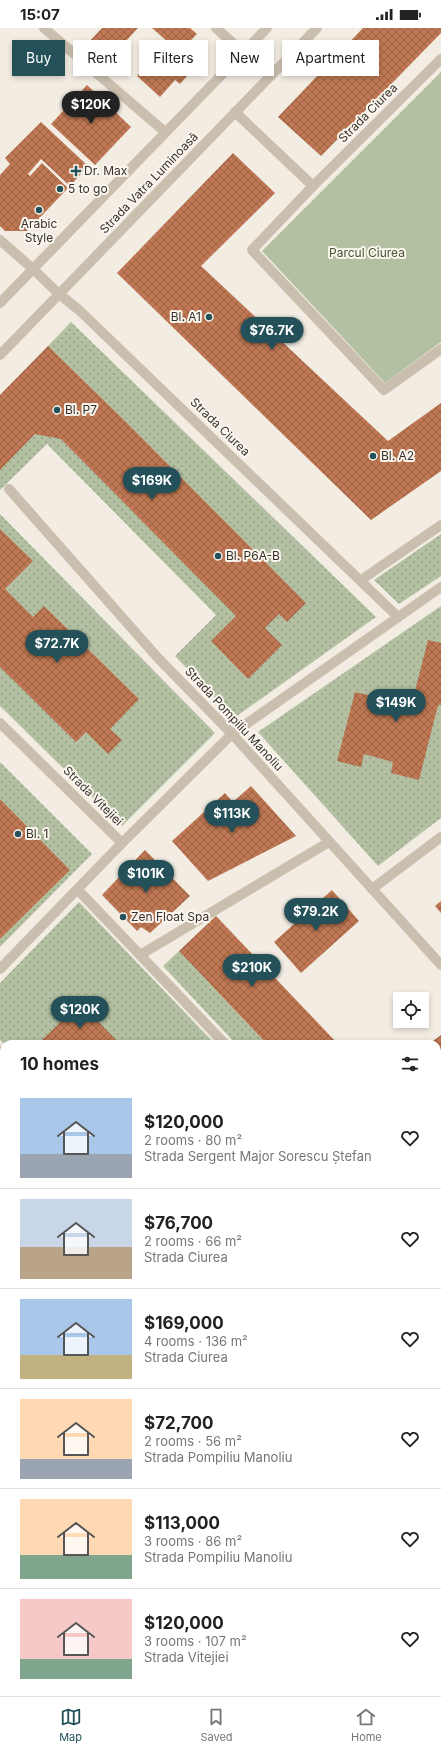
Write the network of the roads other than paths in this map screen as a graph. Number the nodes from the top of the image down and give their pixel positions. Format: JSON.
{"nodes":[{"id":1,"x":44,"y":28,"type":"edge"},
{"id":2,"x":216,"y":28,"type":"edge"},
{"id":3,"x":267,"y":28,"type":"edge"},
{"id":4,"x":317,"y":28,"type":"edge"},
{"id":5,"x":230,"y":40,"type":"edge"},
{"id":6,"x":256,"y":40,"type":"edge"},
{"id":7,"x":441,"y":59,"type":"edge"},
{"id":8,"x":220,"y":76,"type":"edge"},
{"id":9,"x":236,"y":112,"type":"junction"},
{"id":10,"x":165,"y":132,"type":"junction"},
{"id":11,"x":313,"y":186,"type":"junction"},
{"id":12,"x":0,"y":240,"type":"edge"},
{"id":13,"x":33,"y":269,"type":"junction"},
{"id":14,"x":59,"y":294,"type":"junction"},
{"id":15,"x":0,"y":303,"type":"edge"},
{"id":16,"x":441,"y":349,"type":"edge"},
{"id":17,"x":0,"y":355,"type":"edge"},
{"id":18,"x":9,"y":489,"type":"dead end"},
{"id":19,"x":441,"y":525,"type":"edge"},
{"id":20,"x":362,"y":580,"type":"junction"},
{"id":21,"x":441,"y":587,"type":"edge"},
{"id":22,"x":398,"y":616,"type":"junction"},
{"id":23,"x":0,"y":723,"type":"edge"},
{"id":24,"x":232,"y":734,"type":"junction"},
{"id":25,"x":441,"y":837,"type":"edge"},
{"id":26,"x":329,"y":842,"type":"junction"},
{"id":27,"x":122,"y":843,"type":"junction"},
{"id":28,"x":372,"y":889,"type":"junction"},
{"id":29,"x":78,"y":890,"type":"junction"},
{"id":30,"x":140,"y":955,"type":"junction"},
{"id":31,"x":441,"y":965,"type":"edge"},
{"id":32,"x":0,"y":969,"type":"edge"},
{"id":33,"x":221,"y":1040,"type":"edge"}],
"edges":[{"from":1,"to":10,"type":"street"},
{"from":2,"to":5,"type":"street"},
{"from":3,"to":6,"type":"street","name":"Strada Vatra Luminoasă"},
{"from":4,"to":9,"type":"street","name":"Strada Vatra Luminoasă"},
{"from":7,"to":11,"type":"street","name":"Strada Ciurea"},
{"from":8,"to":10,"type":"street","name":"Strada Vatra Luminoasă"},
{"from":9,"to":11,"type":"street"},
{"from":9,"to":14,"type":"street","name":"Strada Vatra Luminoasă"},
{"from":10,"to":13,"type":"street","name":"Strada Vatra Luminoasă"},
{"from":11,"to":16,"type":"street","name":"Strada Ciurea"},
{"from":12,"to":13,"type":"street","name":"Strada Ciurea"},
{"from":13,"to":14,"type":"street","name":"Strada Ciurea"},
{"from":13,"to":15,"type":"street","name":"Strada Vatra Luminoasă"},
{"from":14,"to":17,"type":"street","name":"Strada Vatra Luminoasă"},
{"from":14,"to":20,"type":"street","name":"Strada Ciurea"},
{"from":18,"to":24,"type":"street","name":"Strada Pompiliu Manoliu"},
{"from":19,"to":20,"type":"street"},
{"from":20,"to":22,"type":"street","name":"Strada Ciurea"},
{"from":21,"to":22,"type":"street"},
{"from":22,"to":24,"type":"street"},
{"from":23,"to":27,"type":"street","name":"Strada Vitejiei"},
{"from":24,"to":26,"type":"street","name":"Strada Pompiliu Manoliu"},
{"from":24,"to":27,"type":"street"},
{"from":25,"to":28,"type":"street"},
{"from":26,"to":28,"type":"street","name":"Strada Pompiliu Manoliu"},
{"from":26,"to":30,"type":"street"},
{"from":27,"to":29,"type":"street","name":"Strada Vitejiei"},
{"from":28,"to":31,"type":"street","name":"Strada Pompiliu Manoliu"},
{"from":29,"to":30,"type":"street"},
{"from":29,"to":32,"type":"street","name":"Strada Vitejiei"},
{"from":30,"to":33,"type":"street"}]}
